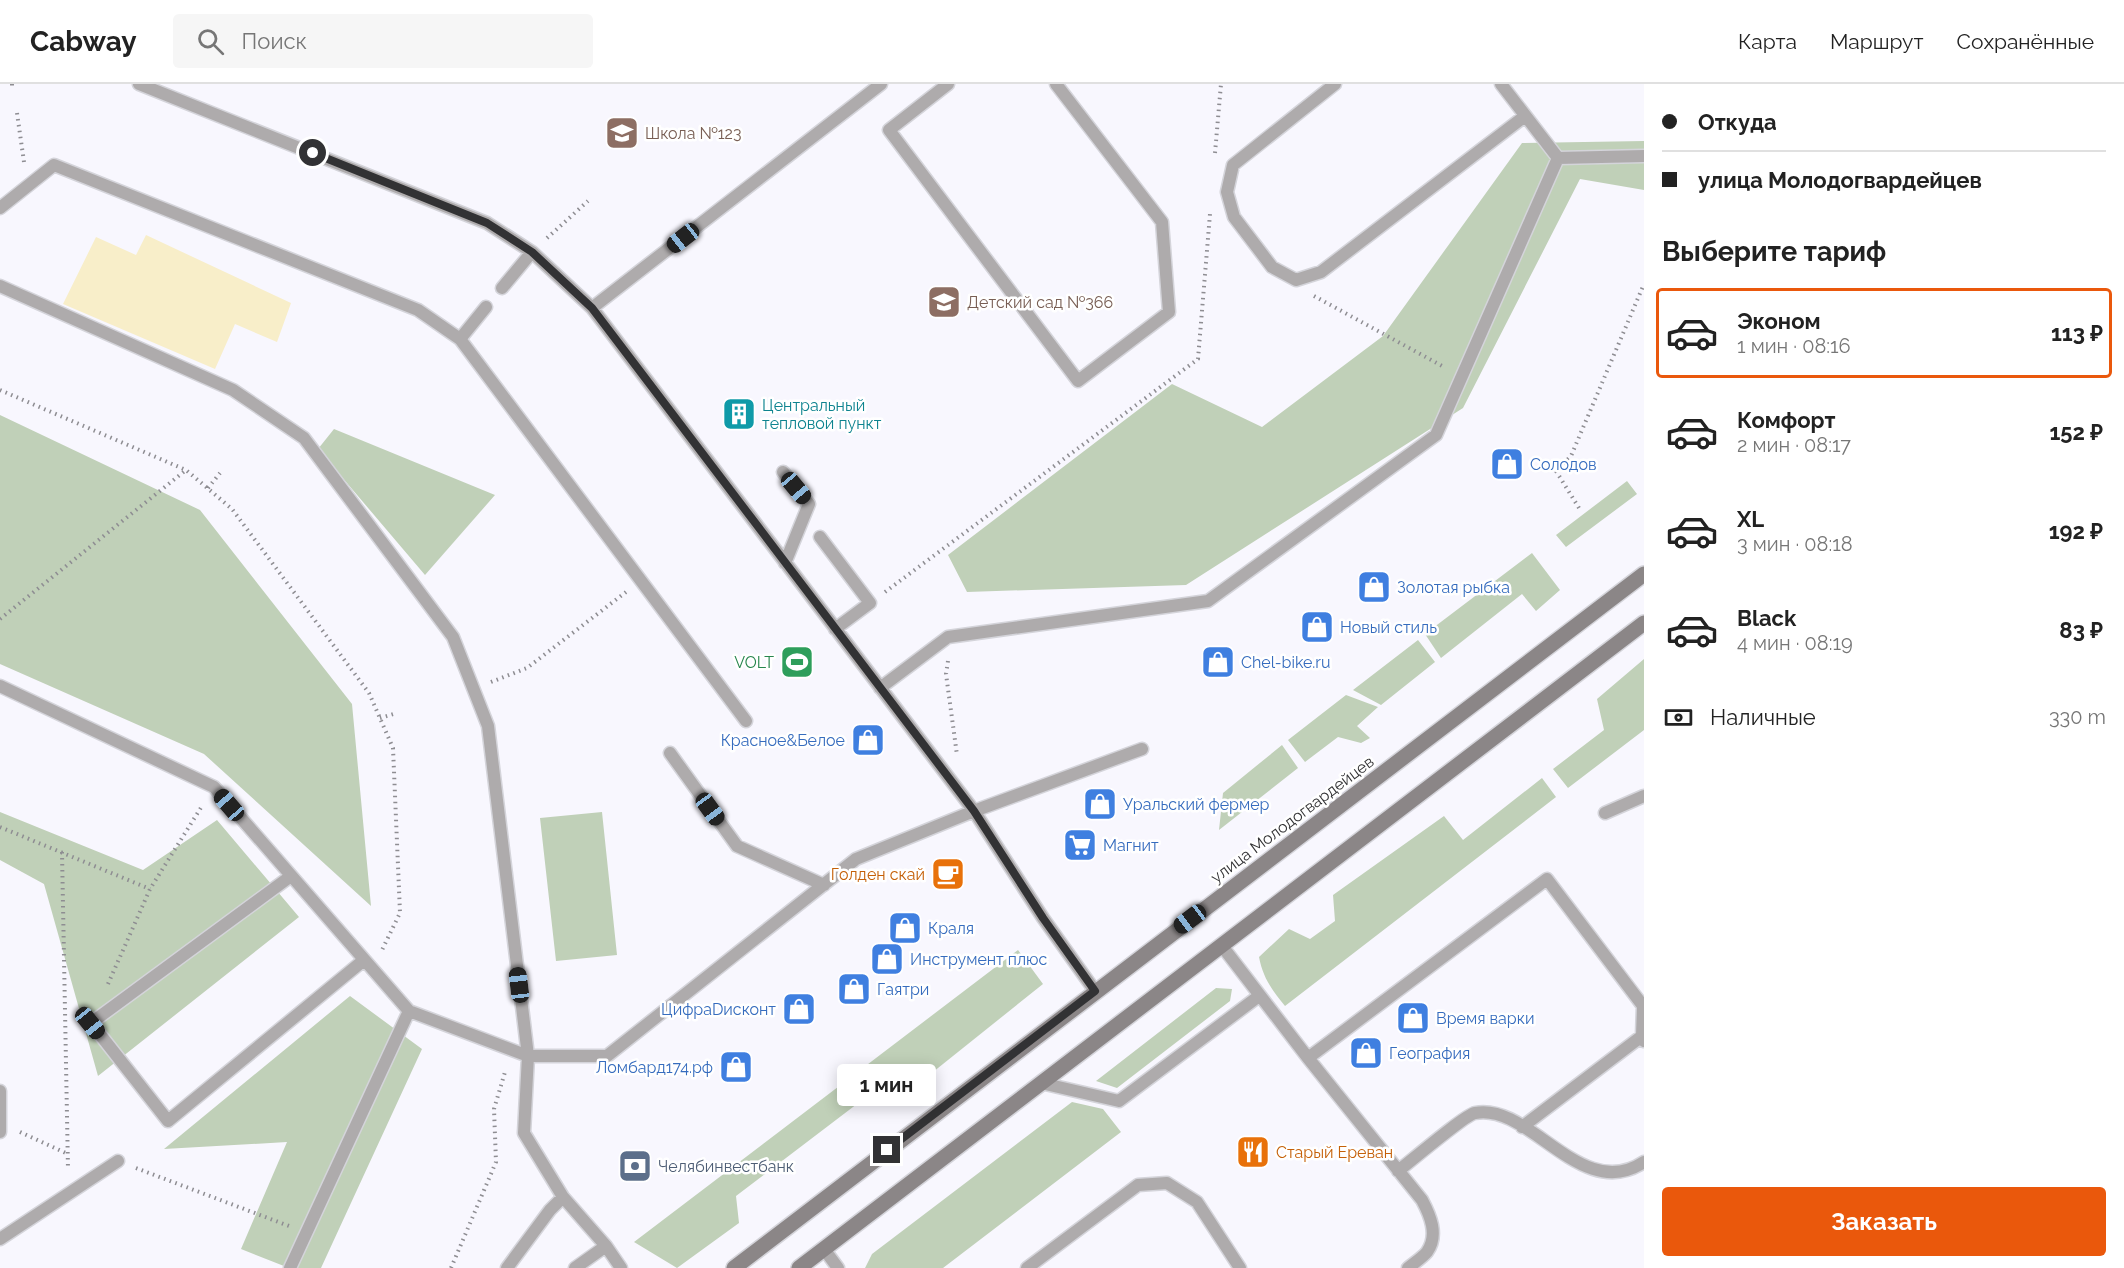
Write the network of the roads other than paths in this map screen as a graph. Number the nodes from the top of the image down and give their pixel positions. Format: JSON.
{"nodes":[{"id":1,"x":138,"y":84,"type":"edge"},
{"id":2,"x":881,"y":84,"type":"edge"},
{"id":3,"x":948,"y":84,"type":"edge"},
{"id":4,"x":1056,"y":84,"type":"edge"},
{"id":5,"x":1335,"y":84,"type":"edge"},
{"id":6,"x":1501,"y":84,"type":"edge"},
{"id":7,"x":1525,"y":116,"type":"junction"},
{"id":8,"x":1644,"y":156,"type":"edge"},
{"id":9,"x":1558,"y":158,"type":"junction"},
{"id":10,"x":0,"y":208,"type":"edge"},
{"id":11,"x":532,"y":252,"type":"junction"},
{"id":12,"x":0,"y":286,"type":"edge"},
{"id":13,"x":502,"y":288,"type":"dead end"},
{"id":14,"x":486,"y":307,"type":"dead end"},
{"id":15,"x":592,"y":308,"type":"junction"},
{"id":16,"x":460,"y":339,"type":"junction"},
{"id":17,"x":783,"y":472,"type":"dead end"},
{"id":18,"x":820,"y":537,"type":"dead end"},
{"id":19,"x":785,"y":563,"type":"junction"},
{"id":20,"x":1644,"y":574,"type":"edge"},
{"id":21,"x":1644,"y":623,"type":"edge"},
{"id":22,"x":836,"y":629,"type":"junction"},
{"id":23,"x":0,"y":686,"type":"edge"},
{"id":24,"x":880,"y":688,"type":"junction"},
{"id":25,"x":746,"y":721,"type":"dead end"},
{"id":26,"x":1142,"y":749,"type":"dead end"},
{"id":27,"x":670,"y":753,"type":"dead end"},
{"id":28,"x":1644,"y":796,"type":"edge"},
{"id":29,"x":974,"y":811,"type":"junction"},
{"id":30,"x":1605,"y":813,"type":"dead end"},
{"id":31,"x":291,"y":876,"type":"junction"},
{"id":32,"x":824,"y":885,"type":"junction"},
{"id":33,"x":1222,"y":946,"type":"junction"},
{"id":34,"x":368,"y":965,"type":"junction"},
{"id":35,"x":1095,"y":991,"type":"junction"},
{"id":36,"x":1259,"y":996,"type":"junction"},
{"id":37,"x":409,"y":1011,"type":"junction"},
{"id":38,"x":1643,"y":1039,"type":"edge"},
{"id":39,"x":528,"y":1056,"type":"junction"},
{"id":40,"x":1308,"y":1058,"type":"junction"},
{"id":41,"x":1041,"y":1083,"type":"junction"},
{"id":42,"x":0,"y":1091,"type":"edge"},
{"id":43,"x":0,"y":1123,"type":"edge"},
{"id":44,"x":1522,"y":1126,"type":"junction"},
{"id":45,"x":0,"y":1132,"type":"edge"},
{"id":46,"x":118,"y":1161,"type":"road end"},
{"id":47,"x":1644,"y":1162,"type":"edge"},
{"id":48,"x":1398,"y":1171,"type":"junction"},
{"id":49,"x":563,"y":1197,"type":"junction"},
{"id":50,"x":0,"y":1239,"type":"edge"},
{"id":51,"x":606,"y":1246,"type":"junction"},
{"id":52,"x":824,"y":1249,"type":"junction"},
{"id":53,"x":290,"y":1268,"type":"edge"},
{"id":54,"x":507,"y":1268,"type":"edge"},
{"id":55,"x":575,"y":1268,"type":"edge"},
{"id":56,"x":621,"y":1268,"type":"edge"},
{"id":57,"x":734,"y":1268,"type":"edge"},
{"id":58,"x":799,"y":1268,"type":"edge"},
{"id":59,"x":838,"y":1268,"type":"edge"},
{"id":60,"x":1027,"y":1268,"type":"edge"},
{"id":61,"x":1240,"y":1268,"type":"edge"},
{"id":62,"x":1408,"y":1268,"type":"edge"}],
"edges":[{"from":1,"to":11,"type":"lane"},
{"from":2,"to":15,"type":"lane"},
{"from":3,"to":4,"type":"lane"},
{"from":5,"to":7,"type":"lane"},
{"from":6,"to":7,"type":"lane"},
{"from":7,"to":9,"type":"lane"},
{"from":8,"to":9,"type":"lane"},
{"from":9,"to":24,"type":"lane"},
{"from":10,"to":16,"type":"lane"},
{"from":11,"to":13,"type":"lane"},
{"from":11,"to":15,"type":"lane"},
{"from":12,"to":39,"type":"lane"},
{"from":14,"to":16,"type":"lane"},
{"from":15,"to":19,"type":"lane"},
{"from":16,"to":25,"type":"lane"},
{"from":17,"to":19,"type":"lane"},
{"from":18,"to":22,"type":"lane"},
{"from":19,"to":22,"type":"lane"},
{"from":20,"to":35,"type":"main road","name":"улица Молодогвардейцев"},
{"from":21,"to":33,"type":"main road"},
{"from":22,"to":24,"type":"lane"},
{"from":23,"to":31,"type":"lane"},
{"from":24,"to":29,"type":"lane"},
{"from":26,"to":29,"type":"lane"},
{"from":27,"to":32,"type":"lane"},
{"from":28,"to":30,"type":"lane"},
{"from":29,"to":32,"type":"lane"},
{"from":29,"to":35,"type":"lane"},
{"from":31,"to":34,"type":"lane"},
{"from":31,"to":34,"type":"lane"},
{"from":32,"to":39,"type":"lane"},
{"from":33,"to":36,"type":"lane"},
{"from":33,"to":41,"type":"main road"},
{"from":34,"to":37,"type":"lane"},
{"from":35,"to":57,"type":"main road","name":"улица Молодогвардейцев"},
{"from":36,"to":40,"type":"lane"},
{"from":36,"to":41,"type":"lane"},
{"from":37,"to":39,"type":"lane"},
{"from":37,"to":53,"type":"lane"},
{"from":38,"to":40,"type":"lane"},
{"from":38,"to":44,"type":"lane"},
{"from":39,"to":49,"type":"lane"},
{"from":40,"to":48,"type":"lane"},
{"from":41,"to":52,"type":"main road"},
{"from":42,"to":43,"type":"lane"},
{"from":43,"to":45,"type":"lane"},
{"from":44,"to":47,"type":"lane"},
{"from":44,"to":48,"type":"lane"},
{"from":46,"to":50,"type":"lane"},
{"from":48,"to":62,"type":"lane"},
{"from":49,"to":51,"type":"lane"},
{"from":49,"to":54,"type":"lane"},
{"from":51,"to":55,"type":"lane"},
{"from":51,"to":56,"type":"lane"},
{"from":52,"to":58,"type":"main road"},
{"from":52,"to":59,"type":"lane"},
{"from":60,"to":61,"type":"lane"}]}
